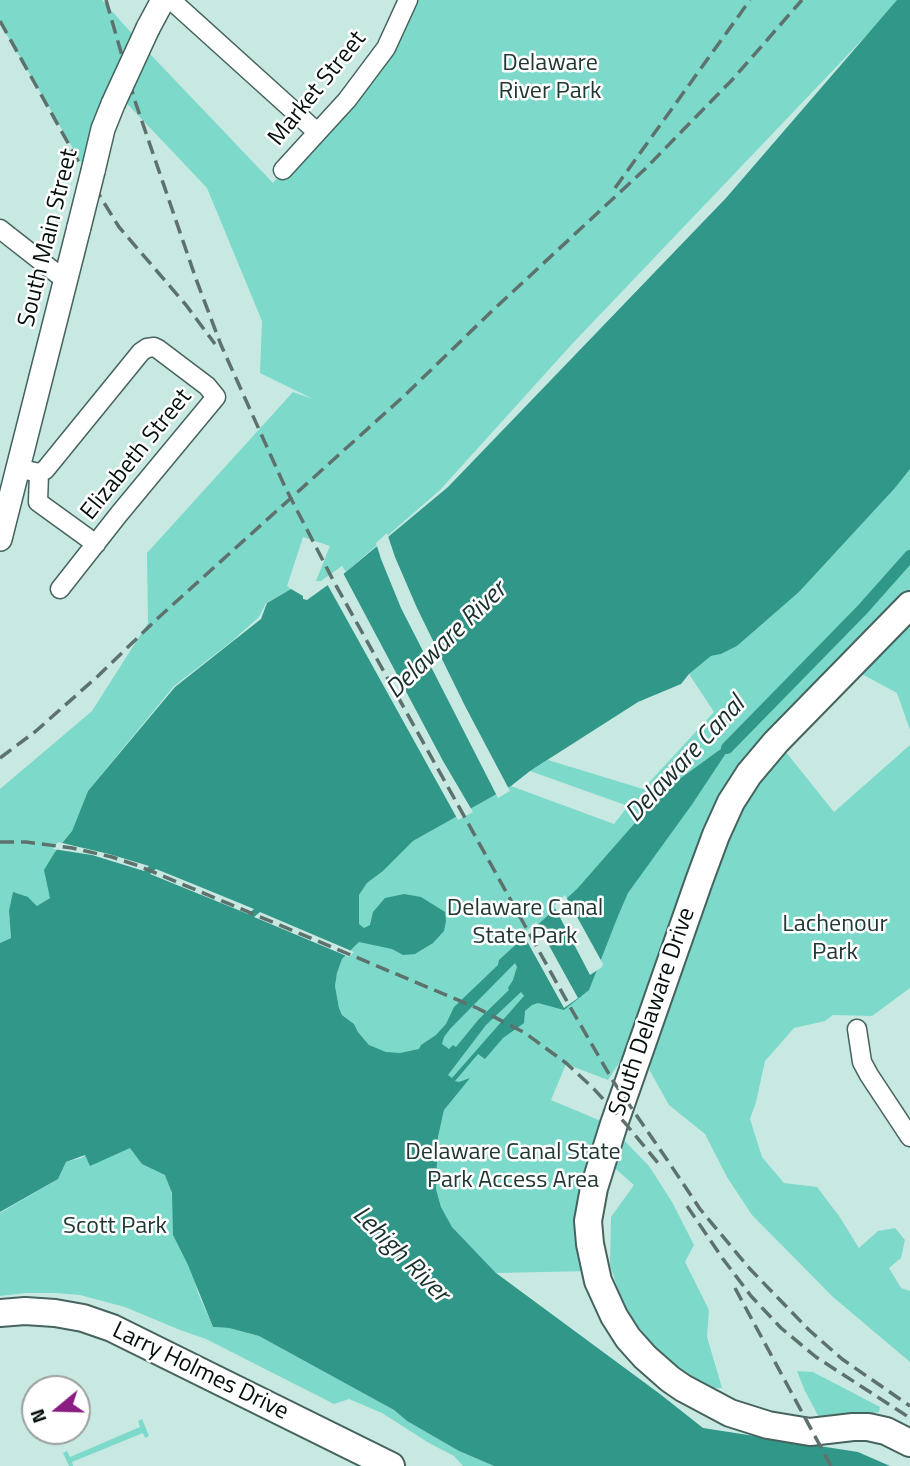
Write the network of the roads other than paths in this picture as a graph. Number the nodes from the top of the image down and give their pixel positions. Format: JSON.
{"nodes":[{"id":1,"x":163,"y":0,"type":"edge"},
{"id":2,"x":171,"y":0,"type":"edge"},
{"id":3,"x":408,"y":0,"type":"edge"},
{"id":4,"x":317,"y":132,"type":"junction"},
{"id":5,"x":284,"y":170,"type":"dead end"},
{"id":6,"x":0,"y":229,"type":"edge"},
{"id":7,"x":65,"y":280,"type":"junction"},
{"id":8,"x":28,"y":470,"type":"junction"},
{"id":9,"x":0,"y":539,"type":"edge"},
{"id":10,"x":96,"y":544,"type":"junction"},
{"id":11,"x":60,"y":589,"type":"dead end"},
{"id":12,"x":910,"y":605,"type":"edge"},
{"id":13,"x":857,"y":1029,"type":"dead end"},
{"id":14,"x":904,"y":1115,"type":"edge"},
{"id":15,"x":910,"y":1137,"type":"edge"},
{"id":16,"x":0,"y":1313,"type":"edge"},
{"id":17,"x":910,"y":1443,"type":"edge"},
{"id":18,"x":391,"y":1466,"type":"edge"}],
"edges":[{"from":1,"to":7,"type":"main road","name":"South Main Street","bridge":true},
{"from":2,"to":4,"type":"street"},
{"from":3,"to":4,"type":"street","name":"Market Street"},
{"from":4,"to":5,"type":"street","name":"Market Street"},
{"from":6,"to":7,"type":"street"},
{"from":7,"to":8,"type":"main road","name":"South Main Street"},
{"from":8,"to":9,"type":"main road","name":"South Main Street"},
{"from":8,"to":10,"type":"street","name":"Elizabeth Street"},
{"from":8,"to":10,"type":"street","name":"Elizabeth Street"},
{"from":10,"to":11,"type":"street","name":"Elizabeth Street"},
{"from":12,"to":17,"type":"highway","name":"South Delaware Drive"},
{"from":13,"to":14,"type":"street"},
{"from":14,"to":15,"type":"street"},
{"from":16,"to":18,"type":"highway","name":"Larry Holmes Drive"}]}
